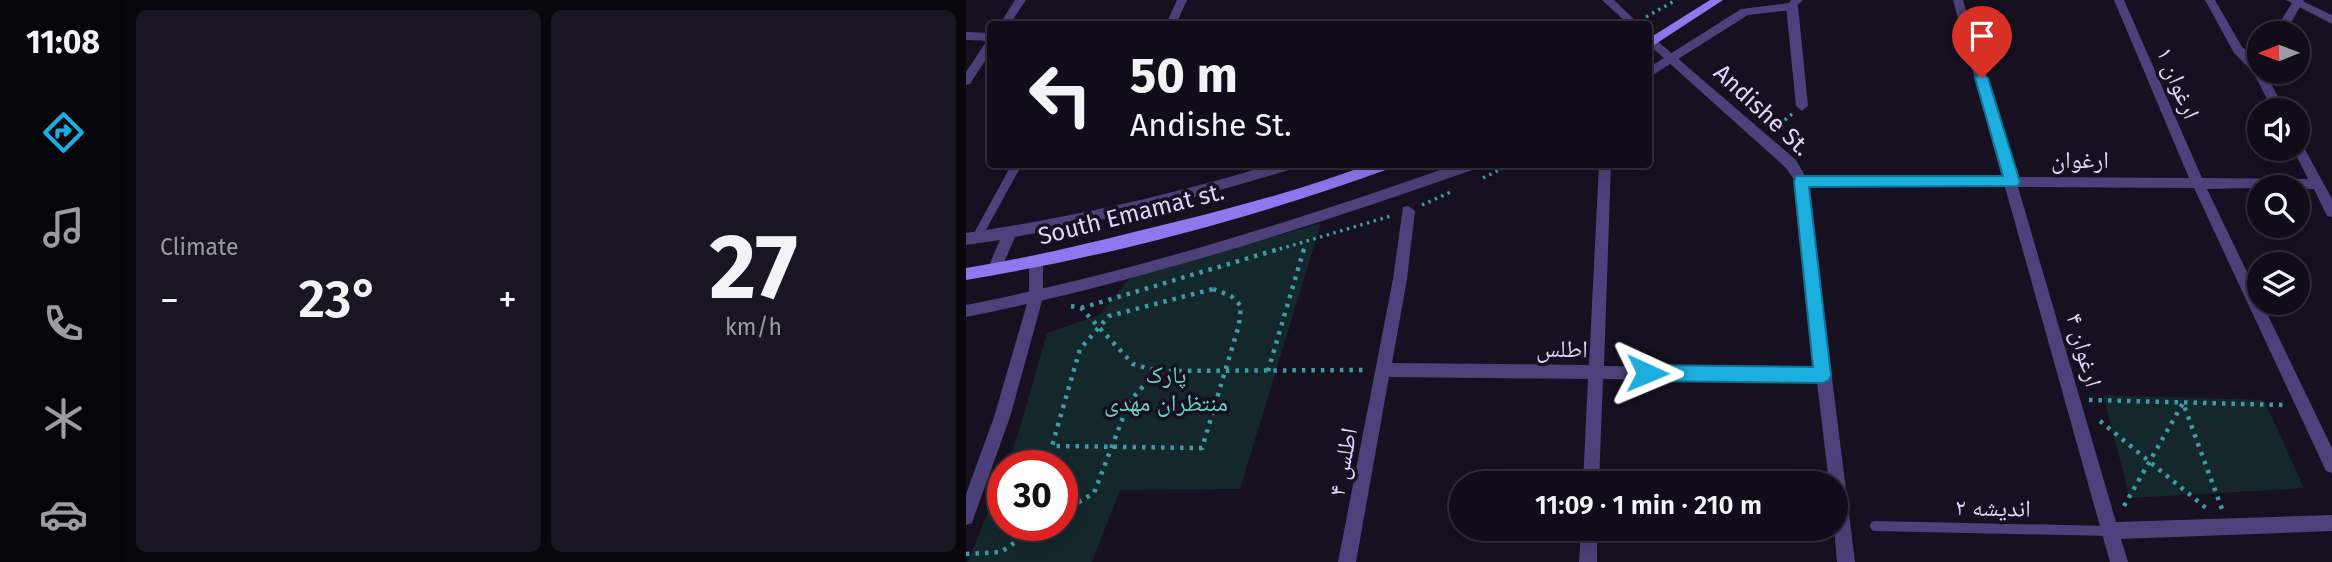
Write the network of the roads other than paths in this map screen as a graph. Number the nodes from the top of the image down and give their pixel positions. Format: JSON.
{"nodes":[{"id":1,"x":1021,"y":0,"type":"edge"},
{"id":2,"x":1182,"y":0,"type":"edge"},
{"id":3,"x":1607,"y":0,"type":"edge"},
{"id":4,"x":1718,"y":0,"type":"edge"},
{"id":5,"x":1958,"y":0,"type":"edge"},
{"id":6,"x":2119,"y":0,"type":"edge"},
{"id":7,"x":2210,"y":0,"type":"edge"},
{"id":8,"x":2296,"y":1,"type":"edge"},
{"id":9,"x":1795,"y":3,"type":"edge"},
{"id":10,"x":2332,"y":20,"type":"edge"},
{"id":11,"x":1007,"y":21,"type":"edge"},
{"id":12,"x":1172,"y":21,"type":"edge"},
{"id":13,"x":1639,"y":21,"type":"edge"},
{"id":14,"x":2285,"y":21,"type":"edge"},
{"id":15,"x":966,"y":36,"type":"edge"},
{"id":16,"x":987,"y":37,"type":"edge"},
{"id":17,"x":1652,"y":40,"type":"edge"},
{"id":18,"x":1652,"y":43,"type":"edge"},
{"id":19,"x":987,"y":50,"type":"edge"},
{"id":20,"x":2247,"y":58,"type":"edge"},
{"id":21,"x":1673,"y":59,"type":"junction"},
{"id":22,"x":1652,"y":72,"type":"edge"},
{"id":23,"x":966,"y":81,"type":"edge"},
{"id":24,"x":1802,"y":106,"type":"road end"},
{"id":25,"x":2305,"y":161,"type":"edge"},
{"id":26,"x":1015,"y":168,"type":"edge"},
{"id":27,"x":1279,"y":168,"type":"edge"},
{"id":28,"x":1375,"y":168,"type":"edge"},
{"id":29,"x":1462,"y":168,"type":"edge"},
{"id":30,"x":1605,"y":168,"type":"edge"},
{"id":31,"x":1801,"y":181,"type":"junction"},
{"id":32,"x":2012,"y":182,"type":"junction"},
{"id":33,"x":2198,"y":183,"type":"junction"},
{"id":34,"x":2317,"y":184,"type":"junction"},
{"id":35,"x":1408,"y":211,"type":"dead end"},
{"id":36,"x":2332,"y":212,"type":"edge"},
{"id":37,"x":1010,"y":233,"type":"junction"},
{"id":38,"x":971,"y":238,"type":"edge"},
{"id":39,"x":1036,"y":262,"type":"junction"},
{"id":40,"x":994,"y":270,"type":"junction"},
{"id":41,"x":966,"y":274,"type":"edge"},
{"id":42,"x":1036,"y":297,"type":"junction"},
{"id":43,"x":966,"y":311,"type":"edge"},
{"id":44,"x":1384,"y":370,"type":"junction"},
{"id":45,"x":1596,"y":372,"type":"junction"},
{"id":46,"x":1823,"y":375,"type":"junction"},
{"id":47,"x":2332,"y":465,"type":"edge"},
{"id":48,"x":1592,"y":471,"type":"edge"},
{"id":49,"x":966,"y":517,"type":"edge"},
{"id":50,"x":2332,"y":523,"type":"edge"},
{"id":51,"x":1875,"y":526,"type":"dead end"},
{"id":52,"x":2110,"y":531,"type":"junction"},
{"id":53,"x":1589,"y":541,"type":"edge"},
{"id":54,"x":1347,"y":562,"type":"edge"},
{"id":55,"x":1588,"y":562,"type":"edge"},
{"id":56,"x":1846,"y":562,"type":"edge"},
{"id":57,"x":2119,"y":562,"type":"edge"}],
"edges":[{"from":1,"to":11,"type":"street"},
{"from":2,"to":12,"type":"street"},
{"from":3,"to":13,"type":"street"},
{"from":4,"to":17,"type":"main road"},
{"from":5,"to":32,"type":"street","name":"ارغوان ۴"},
{"from":6,"to":33,"type":"street","name":"ارغوان ۱"},
{"from":7,"to":20,"type":"street"},
{"from":8,"to":10,"type":"street"},
{"from":8,"to":14,"type":"street"},
{"from":9,"to":21,"type":"street"},
{"from":9,"to":24,"type":"street"},
{"from":15,"to":16,"type":"street"},
{"from":18,"to":21,"type":"street","name":"Andishe St."},
{"from":19,"to":23,"type":"street"},
{"from":21,"to":22,"type":"street"},
{"from":21,"to":31,"type":"street","name":"Andishe St."},
{"from":25,"to":34,"type":"street"},
{"from":26,"to":38,"type":"lane"},
{"from":27,"to":37,"type":"street"},
{"from":28,"to":39,"type":"main road","name":"South Emamat st."},
{"from":29,"to":42,"type":"street"},
{"from":30,"to":45,"type":"street"},
{"from":31,"to":32,"type":"street","name":"ارغوان"},
{"from":31,"to":46,"type":"street","name":"Andishe St."},
{"from":32,"to":33,"type":"street","name":"ارغوان"},
{"from":32,"to":52,"type":"street","name":"ارغوان ۴"},
{"from":33,"to":34,"type":"street","name":"ارغوان"},
{"from":33,"to":47,"type":"street","name":"ارغوان ۱"},
{"from":34,"to":36,"type":"street"},
{"from":35,"to":44,"type":"street","name":"اطلس ۴"},
{"from":37,"to":38,"type":"street"},
{"from":37,"to":40,"type":"street"},
{"from":39,"to":40,"type":"main road","name":"South Emamat st."},
{"from":39,"to":42,"type":"street"},
{"from":40,"to":41,"type":"main road","name":"South Emamat st."},
{"from":42,"to":43,"type":"street"},
{"from":42,"to":49,"type":"street"},
{"from":44,"to":45,"type":"street","name":"اطلس"},
{"from":44,"to":54,"type":"street","name":"اطلس ۴"},
{"from":45,"to":46,"type":"street","name":"اطلس"},
{"from":45,"to":48,"type":"street"},
{"from":46,"to":56,"type":"street","name":"Andishe St."},
{"from":50,"to":52,"type":"street"},
{"from":51,"to":52,"type":"lane","name":"اندیشه ۲"},
{"from":52,"to":57,"type":"street","name":"ارغوان ۴"},
{"from":53,"to":55,"type":"street"}]}
